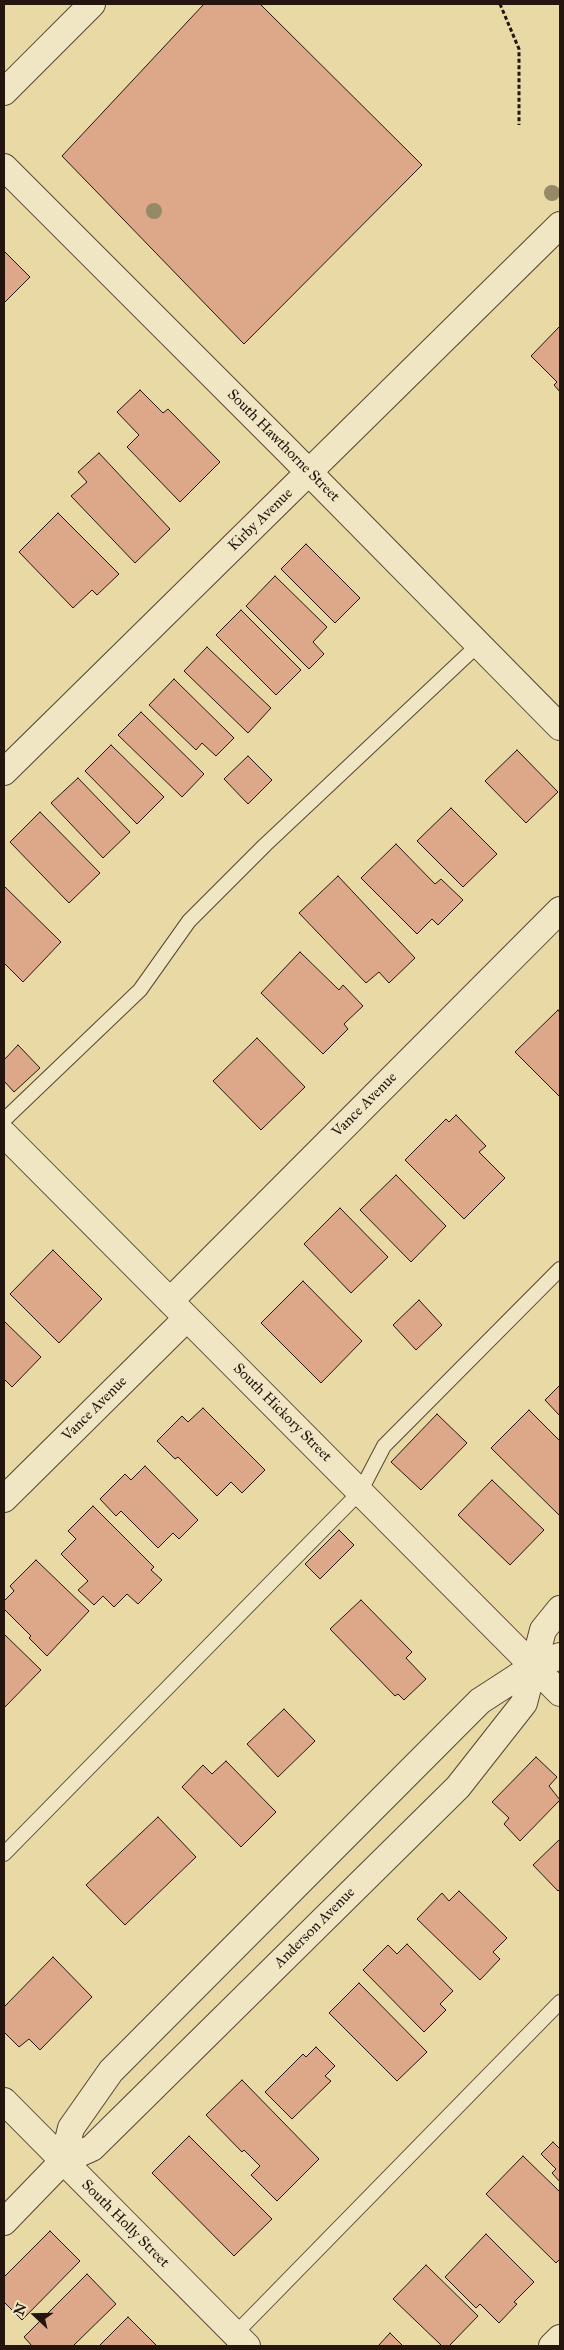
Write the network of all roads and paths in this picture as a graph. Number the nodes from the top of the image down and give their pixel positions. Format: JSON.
{"nodes":[{"id":1,"x":92,"y":4,"type":"edge"},
{"id":2,"x":500,"y":4,"type":"edge"},
{"id":3,"x":4,"y":92,"type":"edge"},
{"id":4,"x":519,"y":125,"type":"dead end"},
{"id":5,"x":4,"y":167,"type":"edge"},
{"id":6,"x":560,"y":225,"type":"edge"},
{"id":7,"x":309,"y":473,"type":"junction"},
{"id":8,"x":479,"y":644,"type":"junction"},
{"id":9,"x":560,"y":727,"type":"edge"},
{"id":10,"x":4,"y":772,"type":"edge"},
{"id":11,"x":560,"y":910,"type":"edge"},
{"id":12,"x":4,"y":1120,"type":"edge"},
{"id":13,"x":7,"y":1144,"type":"edge"},
{"id":14,"x":560,"y":1269,"type":"edge"},
{"id":15,"x":179,"y":1309,"type":"junction"},
{"id":16,"x":360,"y":1492,"type":"junction"},
{"id":17,"x":4,"y":1500,"type":"edge"},
{"id":18,"x":560,"y":1610,"type":"edge"},
{"id":19,"x":560,"y":1656,"type":"edge"},
{"id":20,"x":534,"y":1666,"type":"junction"},
{"id":21,"x":560,"y":1692,"type":"edge"},
{"id":22,"x":4,"y":1854,"type":"edge"},
{"id":23,"x":560,"y":2002,"type":"edge"},
{"id":24,"x":4,"y":2101,"type":"edge"},
{"id":25,"x":63,"y":2161,"type":"junction"},
{"id":26,"x":4,"y":2222,"type":"edge"},
{"id":27,"x":560,"y":2338,"type":"edge"},
{"id":28,"x":241,"y":2340,"type":"edge"},
{"id":29,"x":552,"y":2346,"type":"edge"}],
"edges":[{"from":1,"to":3,"type":"street"},
{"from":2,"to":4,"type":"path"},
{"from":5,"to":7,"type":"street","name":"South Hawthorne Street"},
{"from":6,"to":7,"type":"street","name":"Kirby Avenue"},
{"from":7,"to":8,"type":"street","name":"South Hawthorne Street"},
{"from":7,"to":10,"type":"street","name":"Kirby Avenue"},
{"from":8,"to":9,"type":"street","name":"South Hawthorne Street"},
{"from":8,"to":12,"type":"lane"},
{"from":11,"to":15,"type":"street","name":"Vance Avenue"},
{"from":13,"to":15,"type":"street","name":"South Hickory Street"},
{"from":14,"to":16,"type":"lane"},
{"from":15,"to":16,"type":"street","name":"South Hickory Street"},
{"from":15,"to":17,"type":"street","name":"Vance Avenue"},
{"from":16,"to":20,"type":"street","name":"South Hickory Street"},
{"from":16,"to":22,"type":"lane"},
{"from":18,"to":20,"type":"street","name":"Anderson Avenue"},
{"from":19,"to":20,"type":"street"},
{"from":20,"to":21,"type":"street","name":"South Hickory Street"},
{"from":20,"to":25,"type":"street"},
{"from":20,"to":25,"type":"street","name":"Anderson Avenue"},
{"from":23,"to":28,"type":"lane"},
{"from":24,"to":25,"type":"street","name":"South Holly Street"},
{"from":25,"to":26,"type":"street","name":"Anderson Avenue"},
{"from":25,"to":28,"type":"street","name":"South Holly Street"},
{"from":27,"to":29,"type":"street"}]}
